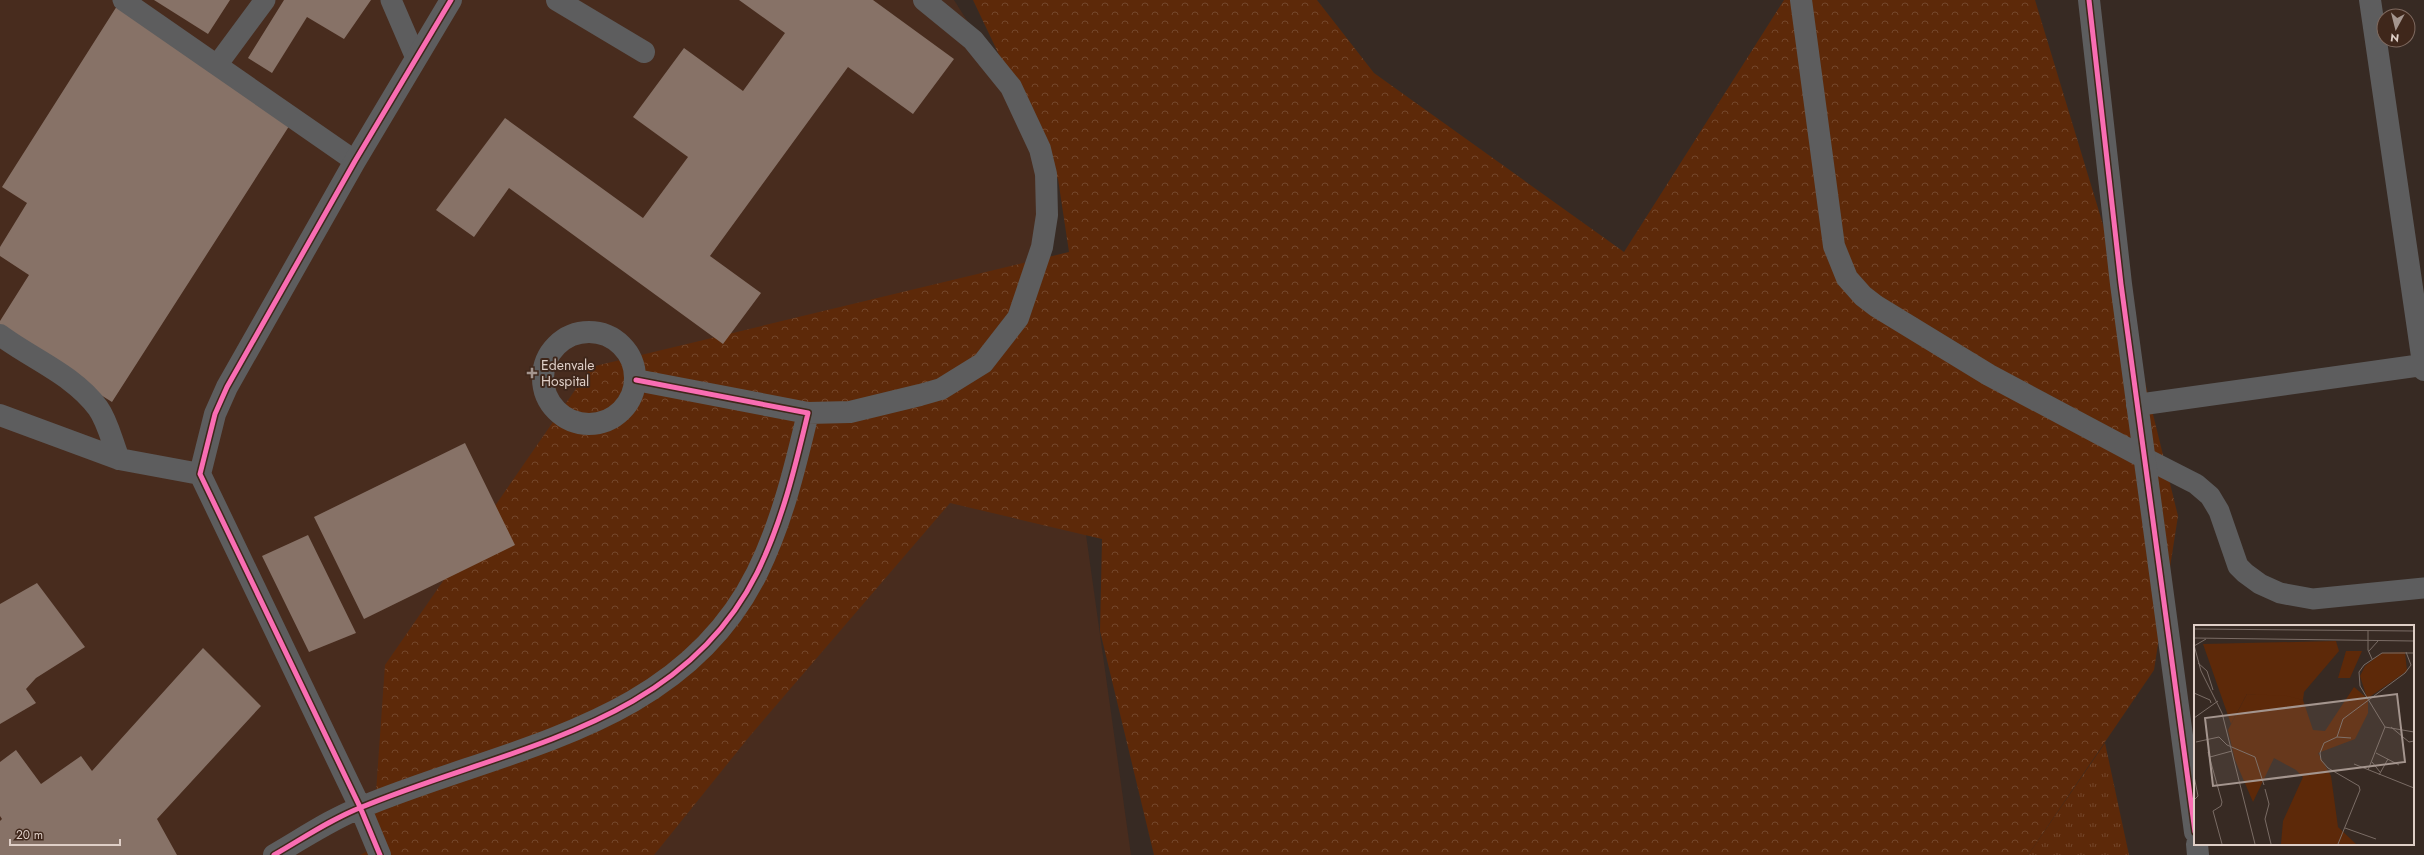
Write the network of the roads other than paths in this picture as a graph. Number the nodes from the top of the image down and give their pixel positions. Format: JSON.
{"nodes":[{"id":1,"x":123,"y":0,"type":"edge"},
{"id":2,"x":265,"y":0,"type":"edge"},
{"id":3,"x":391,"y":0,"type":"edge"},
{"id":4,"x":451,"y":0,"type":"edge"},
{"id":5,"x":557,"y":0,"type":"edge"},
{"id":6,"x":924,"y":0,"type":"edge"},
{"id":7,"x":1801,"y":0,"type":"edge"},
{"id":8,"x":2089,"y":0,"type":"edge"},
{"id":9,"x":2370,"y":0,"type":"edge"},
{"id":10,"x":644,"y":52,"type":"dead end"},
{"id":11,"x":416,"y":58,"type":"junction"},
{"id":12,"x":217,"y":65,"type":"junction"},
{"id":13,"x":355,"y":161,"type":"junction"},
{"id":14,"x":0,"y":336,"type":"edge"},
{"id":15,"x":2423,"y":368,"type":"edge"},
{"id":16,"x":636,"y":380,"type":"junction"},
{"id":17,"x":2137,"y":405,"type":"junction"},
{"id":18,"x":808,"y":413,"type":"junction"},
{"id":19,"x":0,"y":415,"type":"edge"},
{"id":20,"x":2144,"y":457,"type":"junction"},
{"id":21,"x":119,"y":459,"type":"junction"},
{"id":22,"x":200,"y":474,"type":"junction"},
{"id":23,"x":2424,"y":588,"type":"edge"},
{"id":24,"x":360,"y":807,"type":"junction"},
{"id":25,"x":2194,"y":825,"type":"edge"},
{"id":26,"x":2197,"y":845,"type":"edge"},
{"id":27,"x":274,"y":855,"type":"edge"},
{"id":28,"x":380,"y":855,"type":"edge"},
{"id":29,"x":2198,"y":855,"type":"edge"}],
"edges":[{"from":1,"to":12,"type":"lane"},
{"from":2,"to":12,"type":"lane"},
{"from":3,"to":11,"type":"lane"},
{"from":4,"to":11,"type":"street"},
{"from":5,"to":10,"type":"street"},
{"from":6,"to":18,"type":"street"},
{"from":7,"to":20,"type":"street"},
{"from":8,"to":17,"type":"street"},
{"from":9,"to":15,"type":"street"},
{"from":11,"to":13,"type":"street"},
{"from":12,"to":13,"type":"lane"},
{"from":13,"to":22,"type":"street"},
{"from":14,"to":21,"type":"street"},
{"from":15,"to":17,"type":"street"},
{"from":16,"to":16,"type":"street"},
{"from":16,"to":18,"type":"street"},
{"from":17,"to":20,"type":"street"},
{"from":18,"to":24,"type":"street"},
{"from":19,"to":21,"type":"street"},
{"from":20,"to":23,"type":"lane"},
{"from":20,"to":25,"type":"street"},
{"from":21,"to":22,"type":"street"},
{"from":22,"to":24,"type":"street"},
{"from":24,"to":27,"type":"street"},
{"from":24,"to":28,"type":"street"},
{"from":26,"to":29,"type":"street"}]}
